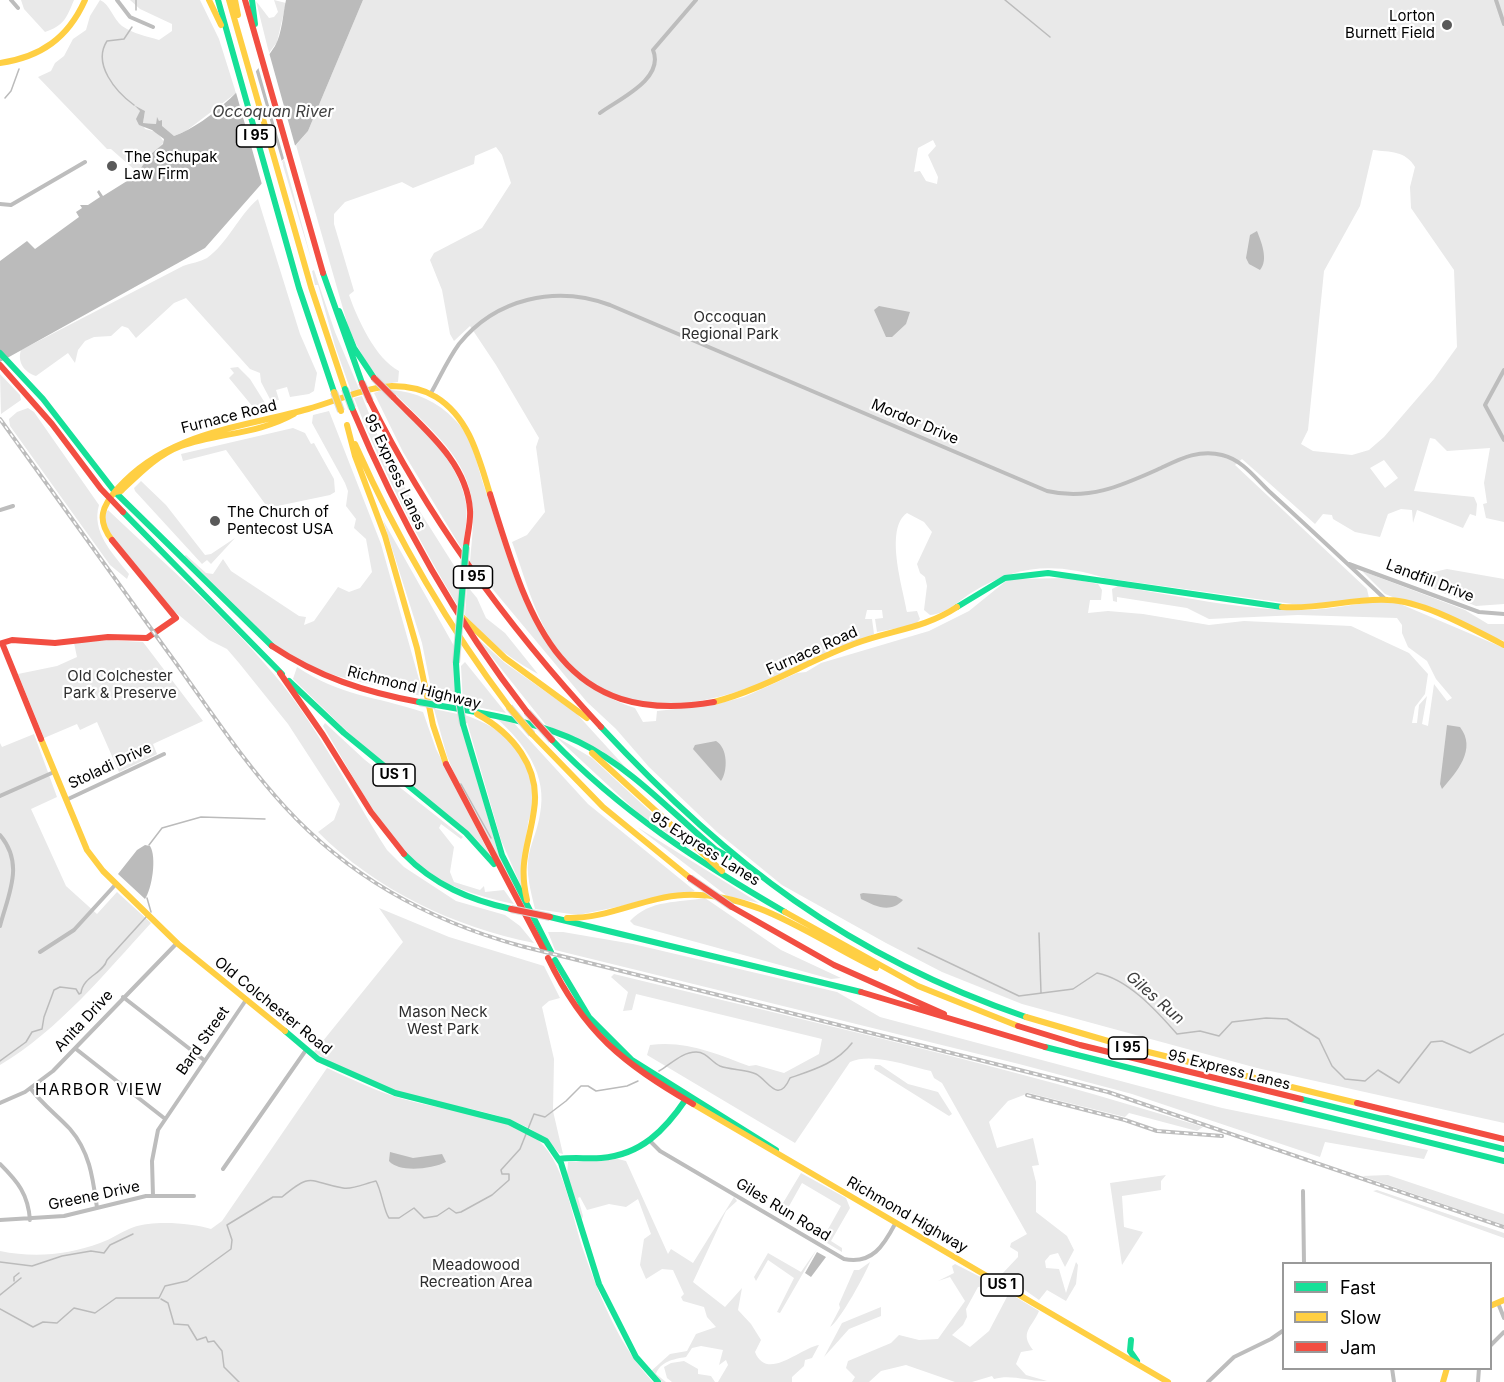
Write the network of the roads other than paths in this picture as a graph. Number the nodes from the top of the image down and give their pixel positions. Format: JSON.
{"nodes":[{"id":1,"x":11,"y":0,"type":"edge"},
{"id":2,"x":85,"y":0,"type":"edge"},
{"id":3,"x":117,"y":0,"type":"edge"},
{"id":4,"x":209,"y":0,"type":"edge"},
{"id":5,"x":218,"y":0,"type":"edge"},
{"id":6,"x":229,"y":0,"type":"edge"},
{"id":7,"x":235,"y":0,"type":"edge"},
{"id":8,"x":245,"y":0,"type":"edge"},
{"id":9,"x":252,"y":0,"type":"edge"},
{"id":10,"x":696,"y":0,"type":"edge"},
{"id":11,"x":1496,"y":0,"type":"edge"},
{"id":12,"x":18,"y":8,"type":"dead end"},
{"id":13,"x":1504,"y":24,"type":"edge"},
{"id":14,"x":153,"y":27,"type":"dead end"},
{"id":15,"x":255,"y":36,"type":"junction"},
{"id":16,"x":230,"y":46,"type":"junction"},
{"id":17,"x":244,"y":53,"type":"junction"},
{"id":18,"x":0,"y":63,"type":"edge"},
{"id":19,"x":600,"y":113,"type":"dead end"},
{"id":20,"x":85,"y":162,"type":"dead end"},
{"id":21,"x":0,"y":204,"type":"edge"},
{"id":22,"x":322,"y":272,"type":"junction"},
{"id":23,"x":0,"y":353,"type":"edge"},
{"id":24,"x":0,"y":365,"type":"edge"},
{"id":25,"x":1504,"y":370,"type":"edge"},
{"id":26,"x":431,"y":393,"type":"junction"},
{"id":27,"x":347,"y":425,"type":"junction"},
{"id":28,"x":1504,"y":440,"type":"edge"},
{"id":29,"x":115,"y":492,"type":"junction"},
{"id":30,"x":109,"y":498,"type":"junction"},
{"id":31,"x":13,"y":506,"type":"dead end"},
{"id":32,"x":0,"y":510,"type":"edge"},
{"id":33,"x":1348,"y":564,"type":"junction"},
{"id":34,"x":442,"y":594,"type":"junction"},
{"id":35,"x":1385,"y":599,"type":"junction"},
{"id":36,"x":164,"y":604,"type":"junction"},
{"id":37,"x":1504,"y":614,"type":"edge"},
{"id":38,"x":167,"y":624,"type":"junction"},
{"id":39,"x":1,"y":641,"type":"edge"},
{"id":40,"x":1504,"y":645,"type":"edge"},
{"id":41,"x":280,"y":673,"type":"junction"},
{"id":42,"x":465,"y":710,"type":"junction"},
{"id":43,"x":605,"y":732,"type":"junction"},
{"id":44,"x":560,"y":734,"type":"junction"},
{"id":45,"x":164,"y":754,"type":"dead end"},
{"id":46,"x":54,"y":772,"type":"junction"},
{"id":47,"x":0,"y":796,"type":"edge"},
{"id":48,"x":66,"y":800,"type":"junction"},
{"id":49,"x":0,"y":835,"type":"edge"},
{"id":50,"x":740,"y":862,"type":"junction"},
{"id":51,"x":506,"y":879,"type":"junction"},
{"id":52,"x":116,"y":884,"type":"junction"},
{"id":53,"x":745,"y":889,"type":"junction"},
{"id":54,"x":528,"y":905,"type":"junction"},
{"id":55,"x":550,"y":917,"type":"junction"},
{"id":56,"x":0,"y":926,"type":"edge"},
{"id":57,"x":177,"y":943,"type":"junction"},
{"id":58,"x":40,"y":952,"type":"dead end"},
{"id":59,"x":549,"y":955,"type":"junction"},
{"id":60,"x":906,"y":980,"type":"junction"},
{"id":61,"x":123,"y":997,"type":"junction"},
{"id":62,"x":246,"y":1000,"type":"junction"},
{"id":63,"x":982,"y":1029,"type":"junction"},
{"id":64,"x":76,"y":1049,"type":"junction"},
{"id":65,"x":306,"y":1050,"type":"junction"},
{"id":66,"x":204,"y":1060,"type":"junction"},
{"id":67,"x":31,"y":1089,"type":"junction"},
{"id":68,"x":686,"y":1099,"type":"junction"},
{"id":69,"x":0,"y":1103,"type":"edge"},
{"id":70,"x":164,"y":1118,"type":"junction"},
{"id":71,"x":1504,"y":1139,"type":"edge"},
{"id":72,"x":651,"y":1142,"type":"junction"},
{"id":73,"x":1504,"y":1149,"type":"edge"},
{"id":74,"x":559,"y":1159,"type":"junction"},
{"id":75,"x":1504,"y":1161,"type":"edge"},
{"id":76,"x":0,"y":1164,"type":"edge"},
{"id":77,"x":223,"y":1169,"type":"dead end"},
{"id":78,"x":1303,"y":1191,"type":"dead end"},
{"id":79,"x":153,"y":1196,"type":"junction"},
{"id":80,"x":194,"y":1196,"type":"dead end"},
{"id":81,"x":97,"y":1208,"type":"junction"},
{"id":82,"x":0,"y":1220,"type":"edge"},
{"id":83,"x":30,"y":1220,"type":"junction"},
{"id":84,"x":896,"y":1223,"type":"junction"},
{"id":85,"x":1304,"y":1262,"type":"edge"},
{"id":86,"x":1497,"y":1303,"type":"edge"},
{"id":87,"x":1504,"y":1318,"type":"edge"},
{"id":88,"x":1282,"y":1331,"type":"edge"},
{"id":89,"x":1504,"y":1332,"type":"edge"},
{"id":90,"x":1492,"y":1345,"type":"edge"},
{"id":91,"x":1108,"y":1347,"type":"junction"},
{"id":92,"x":1143,"y":1368,"type":"junction"},
{"id":93,"x":658,"y":1382,"type":"edge"},
{"id":94,"x":1168,"y":1382,"type":"edge"},
{"id":95,"x":1208,"y":1382,"type":"edge"}],
"edges":[{"from":1,"to":12,"type":"street"},
{"from":2,"to":18,"type":"main road"},
{"from":3,"to":14,"type":"street"},
{"from":4,"to":16,"type":"main road"},
{"from":5,"to":16,"type":"main road","number":"I 95"},
{"from":6,"to":17,"type":"main road","name":"95 Express Lanes"},
{"from":7,"to":17,"type":"main road"},
{"from":8,"to":15,"type":"main road","number":"I 95"},
{"from":9,"to":15,"type":"main road"},
{"from":10,"to":19,"type":"street"},
{"from":11,"to":13,"type":"street"},
{"from":15,"to":22,"type":"main road","number":"I 95"},
{"from":16,"to":27,"type":"main road","number":"I 95","bridge":true},
{"from":17,"to":34,"type":"main road","name":"95 Express Lanes","bridge":true},
{"from":20,"to":21,"type":"street"},
{"from":22,"to":43,"type":"main road","number":"I 95","bridge":true},
{"from":22,"to":54,"type":"main road","bridge":true},
{"from":23,"to":29,"type":"main road","name":"Richmond Highway","number":"US 1"},
{"from":24,"to":30,"type":"main road","name":"Richmond Highway","number":"US 1"},
{"from":25,"to":28,"type":"street"},
{"from":26,"to":29,"type":"main road","name":"Furnace Road"},
{"from":26,"to":33,"type":"street","name":"Mordor Drive"},
{"from":26,"to":35,"type":"main road","name":"Furnace Road"},
{"from":27,"to":51,"type":"main road"},
{"from":27,"to":63,"type":"main road","number":"I 95","bridge":true},
{"from":29,"to":30,"type":"main road","name":"Furnace Road"},
{"from":29,"to":42,"type":"main road","name":"Richmond Highway","number":"US 1","bridge":true},
{"from":30,"to":36,"type":"main road"},
{"from":30,"to":41,"type":"main road","name":"Richmond Highway","number":"US 1"},
{"from":31,"to":32,"type":"street"},
{"from":33,"to":35,"type":"street","name":"Mordor Drive"},
{"from":33,"to":37,"type":"street","name":"Landfill Drive"},
{"from":34,"to":43,"type":"main road"},
{"from":34,"to":53,"type":"main road","name":"95 Express Lanes","bridge":true},
{"from":35,"to":40,"type":"main road","name":"Furnace Road"},
{"from":36,"to":38,"type":"main road"},
{"from":36,"to":38,"type":"main road"},
{"from":38,"to":39,"type":"main road"},
{"from":39,"to":46,"type":"main road","name":"Old Colchester Road"},
{"from":41,"to":51,"type":"main road","name":"Richmond Highway","number":"US 1"},
{"from":41,"to":55,"type":"main road","bridge":true},
{"from":42,"to":44,"type":"main road"},
{"from":42,"to":54,"type":"main road","name":"Richmond Highway","number":"US 1"},
{"from":43,"to":50,"type":"main road","number":"I 95"},
{"from":44,"to":50,"type":"main road"},
{"from":44,"to":53,"type":"main road"},
{"from":45,"to":48,"type":"street","name":"Stoladi Drive"},
{"from":46,"to":47,"type":"street"},
{"from":46,"to":48,"type":"main road","name":"Old Colchester Road"},
{"from":48,"to":52,"type":"main road","name":"Old Colchester Road"},
{"from":49,"to":56,"type":"street"},
{"from":50,"to":71,"type":"main road","number":"I 95"},
{"from":51,"to":59,"type":"main road","name":"Richmond Highway","number":"US 1"},
{"from":52,"to":57,"type":"main road","name":"Old Colchester Road"},
{"from":52,"to":58,"type":"street"},
{"from":53,"to":60,"type":"main road","name":"95 Express Lanes"},
{"from":54,"to":59,"type":"main road","name":"Richmond Highway","number":"US 1"},
{"from":55,"to":60,"type":"main road"},
{"from":55,"to":63,"type":"main road"},
{"from":57,"to":61,"type":"street","name":"Anita Drive"},
{"from":57,"to":62,"type":"main road","name":"Old Colchester Road"},
{"from":59,"to":68,"type":"main road","name":"Richmond Highway","number":"US 1"},
{"from":60,"to":73,"type":"main road","name":"95 Express Lanes"},
{"from":61,"to":64,"type":"street","name":"Anita Drive"},
{"from":61,"to":66,"type":"street"},
{"from":62,"to":65,"type":"main road","name":"Old Colchester Road"},
{"from":62,"to":66,"type":"street","name":"Bard Street"},
{"from":63,"to":75,"type":"main road","number":"I 95"},
{"from":64,"to":67,"type":"street","name":"Anita Drive"},
{"from":64,"to":70,"type":"street"},
{"from":65,"to":74,"type":"main road","name":"Old Colchester Road"},
{"from":65,"to":77,"type":"street"},
{"from":66,"to":70,"type":"street","name":"Bard Street"},
{"from":67,"to":69,"type":"street","name":"Anita Drive"},
{"from":67,"to":81,"type":"street"},
{"from":68,"to":72,"type":"main road"},
{"from":68,"to":84,"type":"main road","name":"Richmond Highway","number":"US 1"},
{"from":70,"to":79,"type":"street","name":"Bard Street"},
{"from":72,"to":74,"type":"main road"},
{"from":72,"to":84,"type":"street","name":"Giles Run Road"},
{"from":74,"to":93,"type":"main road","name":"Old Colchester Road"},
{"from":76,"to":83,"type":"street"},
{"from":78,"to":85,"type":"street"},
{"from":79,"to":80,"type":"street","name":"Greene Drive"},
{"from":79,"to":81,"type":"street","name":"Greene Drive"},
{"from":81,"to":83,"type":"street","name":"Greene Drive"},
{"from":82,"to":83,"type":"street","name":"Greene Drive"},
{"from":84,"to":91,"type":"main road","name":"Richmond Highway","number":"US 1"},
{"from":86,"to":87,"type":"street"},
{"from":88,"to":95,"type":"street"},
{"from":89,"to":90,"type":"street"},
{"from":91,"to":92,"type":"main road","name":"Richmond Highway","number":"US 1"},
{"from":91,"to":92,"type":"main road"},
{"from":92,"to":94,"type":"main road","name":"Richmond Highway","number":"US 1"}]}
